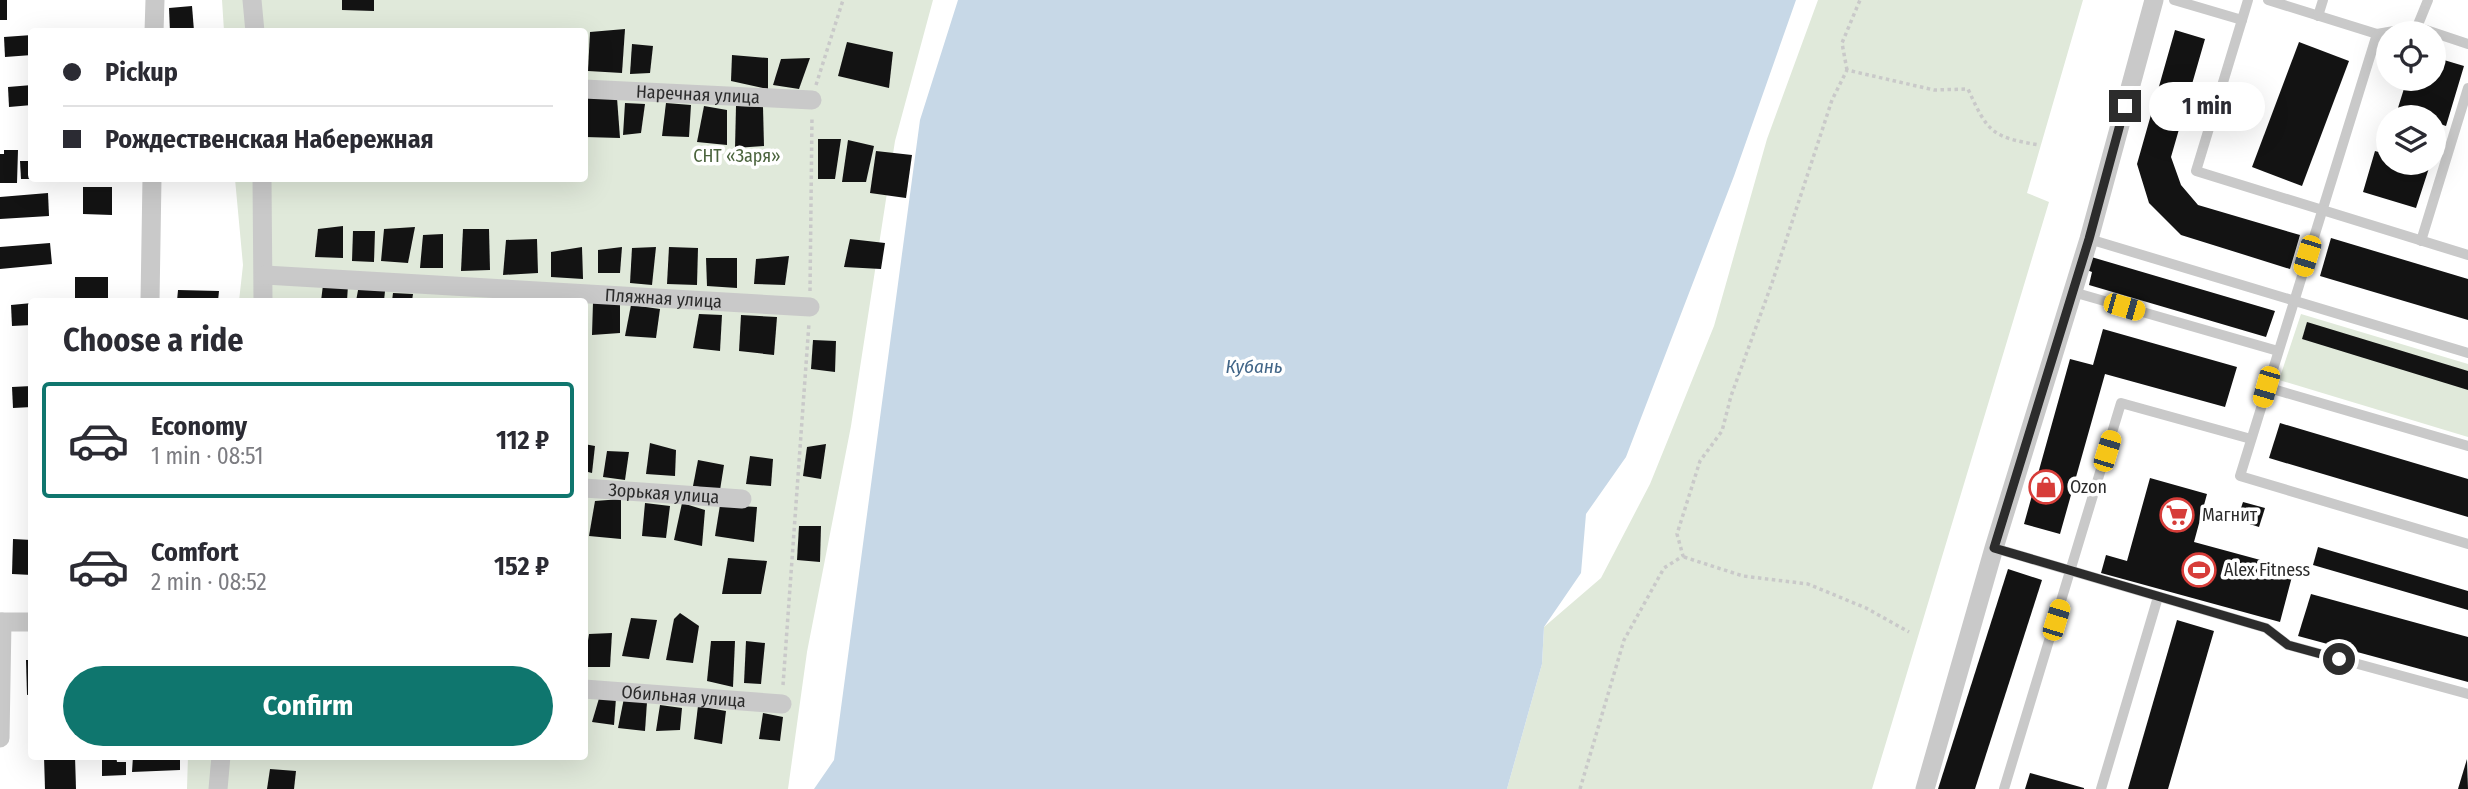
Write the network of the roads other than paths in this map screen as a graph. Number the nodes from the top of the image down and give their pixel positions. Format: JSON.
{"nodes":[{"id":1,"x":155,"y":0,"type":"edge"},
{"id":2,"x":252,"y":0,"type":"edge"},
{"id":3,"x":2154,"y":0,"type":"edge"},
{"id":4,"x":2174,"y":0,"type":"edge"},
{"id":5,"x":2248,"y":0,"type":"edge"},
{"id":6,"x":2268,"y":0,"type":"edge"},
{"id":7,"x":2323,"y":0,"type":"edge"},
{"id":8,"x":2427,"y":0,"type":"edge"},
{"id":9,"x":2318,"y":16,"type":"junction"},
{"id":10,"x":2242,"y":20,"type":"junction"},
{"id":11,"x":2419,"y":21,"type":"edge"},
{"id":12,"x":154,"y":28,"type":"edge"},
{"id":13,"x":256,"y":28,"type":"edge"},
{"id":14,"x":2376,"y":34,"type":"edge"},
{"id":15,"x":2376,"y":37,"type":"edge"},
{"id":16,"x":2446,"y":37,"type":"edge"},
{"id":17,"x":2468,"y":44,"type":"edge"},
{"id":18,"x":2468,"y":88,"type":"edge"},
{"id":19,"x":588,"y":89,"type":"edge"},
{"id":20,"x":812,"y":100,"type":"road end"},
{"id":21,"x":152,"y":182,"type":"edge"},
{"id":22,"x":262,"y":182,"type":"edge"},
{"id":23,"x":2322,"y":210,"type":"junction"},
{"id":24,"x":2089,"y":239,"type":"junction"},
{"id":25,"x":2421,"y":241,"type":"junction"},
{"id":26,"x":2468,"y":255,"type":"edge"},
{"id":27,"x":265,"y":275,"type":"junction"},
{"id":28,"x":2073,"y":292,"type":"junction"},
{"id":29,"x":150,"y":298,"type":"edge"},
{"id":30,"x":263,"y":298,"type":"edge"},
{"id":31,"x":2293,"y":302,"type":"junction"},
{"id":32,"x":810,"y":307,"type":"road end"},
{"id":33,"x":2278,"y":351,"type":"junction"},
{"id":34,"x":2468,"y":353,"type":"edge"},
{"id":35,"x":2266,"y":387,"type":"junction"},
{"id":36,"x":2251,"y":439,"type":"junction"},
{"id":37,"x":2468,"y":446,"type":"edge"},
{"id":38,"x":588,"y":488,"type":"edge"},
{"id":39,"x":743,"y":499,"type":"dead end"},
{"id":40,"x":2468,"y":544,"type":"edge"},
{"id":41,"x":1994,"y":548,"type":"junction"},
{"id":42,"x":2071,"y":571,"type":"junction"},
{"id":43,"x":2158,"y":597,"type":"junction"},
{"id":44,"x":1,"y":622,"type":"edge"},
{"id":45,"x":28,"y":622,"type":"edge"},
{"id":46,"x":588,"y":689,"type":"edge"},
{"id":47,"x":2468,"y":694,"type":"edge"},
{"id":48,"x":782,"y":704,"type":"road end"},
{"id":49,"x":0,"y":738,"type":"edge"},
{"id":50,"x":221,"y":760,"type":"edge"},
{"id":51,"x":218,"y":789,"type":"edge"},
{"id":52,"x":1925,"y":789,"type":"edge"},
{"id":53,"x":2004,"y":789,"type":"edge"},
{"id":54,"x":2101,"y":789,"type":"edge"}],
"edges":[{"from":1,"to":12,"type":"street"},
{"from":2,"to":13,"type":"street"},
{"from":3,"to":24,"type":"street"},
{"from":4,"to":10,"type":"lane"},
{"from":5,"to":10,"type":"lane"},
{"from":6,"to":9,"type":"lane"},
{"from":7,"to":9,"type":"lane"},
{"from":8,"to":11,"type":"lane"},
{"from":9,"to":14,"type":"lane"},
{"from":10,"to":23,"type":"lane"},
{"from":15,"to":23,"type":"lane"},
{"from":16,"to":17,"type":"lane"},
{"from":18,"to":25,"type":"lane"},
{"from":19,"to":20,"type":"street","name":"Наречная улица"},
{"from":21,"to":29,"type":"street"},
{"from":22,"to":27,"type":"street"},
{"from":23,"to":25,"type":"lane"},
{"from":23,"to":31,"type":"lane"},
{"from":24,"to":28,"type":"street"},
{"from":24,"to":31,"type":"lane"},
{"from":25,"to":26,"type":"lane"},
{"from":27,"to":30,"type":"street"},
{"from":27,"to":32,"type":"street","name":"Пляжная улица"},
{"from":28,"to":33,"type":"lane"},
{"from":28,"to":41,"type":"street"},
{"from":31,"to":33,"type":"lane"},
{"from":31,"to":34,"type":"lane"},
{"from":33,"to":35,"type":"lane"},
{"from":35,"to":36,"type":"lane"},
{"from":35,"to":37,"type":"lane"},
{"from":36,"to":40,"type":"lane"},
{"from":36,"to":42,"type":"lane"},
{"from":38,"to":39,"type":"street","name":"Зорькая улица"},
{"from":41,"to":42,"type":"lane"},
{"from":41,"to":52,"type":"street"},
{"from":42,"to":43,"type":"lane"},
{"from":42,"to":53,"type":"lane"},
{"from":43,"to":47,"type":"lane"},
{"from":43,"to":54,"type":"lane"},
{"from":44,"to":45,"type":"street"},
{"from":44,"to":49,"type":"street"},
{"from":46,"to":48,"type":"street","name":"Обильная улица"},
{"from":50,"to":51,"type":"street"}]}
